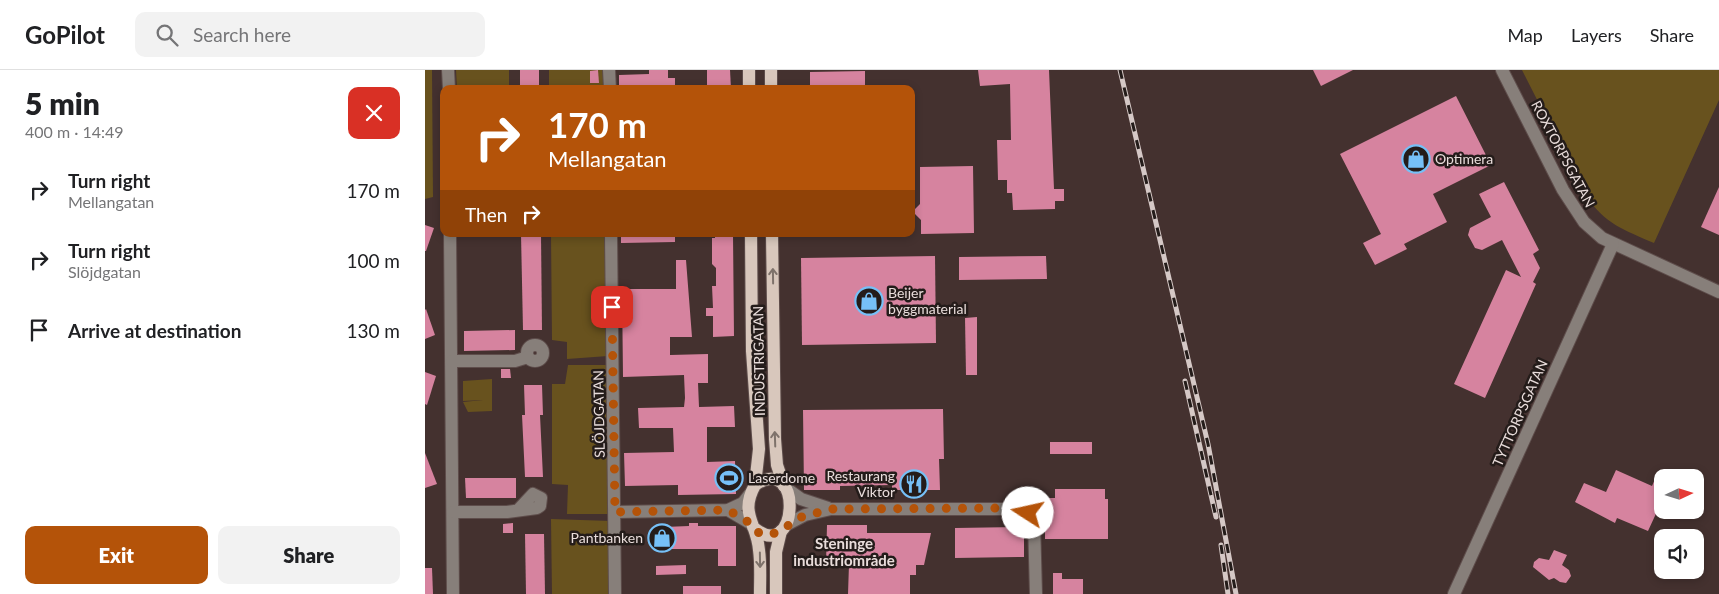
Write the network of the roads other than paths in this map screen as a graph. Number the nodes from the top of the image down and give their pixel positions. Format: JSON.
{"nodes":[{"id":1,"x":448,"y":70,"type":"edge"},
{"id":2,"x":609,"y":70,"type":"edge"},
{"id":3,"x":749,"y":70,"type":"edge"},
{"id":4,"x":771,"y":70,"type":"edge"},
{"id":5,"x":1502,"y":70,"type":"edge"},
{"id":6,"x":449,"y":85,"type":"edge"},
{"id":7,"x":609,"y":85,"type":"edge"},
{"id":8,"x":749,"y":85,"type":"edge"},
{"id":9,"x":771,"y":85,"type":"edge"},
{"id":10,"x":451,"y":237,"type":"edge"},
{"id":11,"x":611,"y":237,"type":"edge"},
{"id":12,"x":751,"y":237,"type":"edge"},
{"id":13,"x":772,"y":237,"type":"edge"},
{"id":14,"x":1613,"y":244,"type":"junction"},
{"id":15,"x":1719,"y":292,"type":"edge"},
{"id":16,"x":528,"y":357,"type":"dead end"},
{"id":17,"x":452,"y":361,"type":"junction"},
{"id":18,"x":785,"y":488,"type":"junction"},
{"id":19,"x":753,"y":490,"type":"junction"},
{"id":20,"x":519,"y":509,"type":"dead end"},
{"id":21,"x":831,"y":509,"type":"junction"},
{"id":22,"x":728,"y":510,"type":"junction"},
{"id":23,"x":453,"y":512,"type":"junction"},
{"id":24,"x":615,"y":512,"type":"junction"},
{"id":25,"x":751,"y":525,"type":"junction"},
{"id":26,"x":783,"y":528,"type":"junction"},
{"id":27,"x":453,"y":594,"type":"edge"},
{"id":28,"x":615,"y":594,"type":"edge"},
{"id":29,"x":761,"y":594,"type":"edge"},
{"id":30,"x":776,"y":594,"type":"edge"},
{"id":31,"x":1036,"y":594,"type":"edge"},
{"id":32,"x":1455,"y":594,"type":"edge"}],
"edges":[{"from":1,"to":6,"type":"street"},
{"from":2,"to":7,"type":"street"},
{"from":3,"to":8,"type":"main road"},
{"from":4,"to":9,"type":"main road"},
{"from":5,"to":14,"type":"street","name":"ROXTORPSGATAN"},
{"from":10,"to":17,"type":"street"},
{"from":11,"to":24,"type":"street","name":"SLÖJDGATAN"},
{"from":12,"to":19,"type":"main road","name":"INDUSTRIGATAN"},
{"from":18,"to":13,"type":"main road","name":"INDUSTRIGATAN","one_way":true},
{"from":14,"to":15,"type":"street","name":"ROXTORPSGATAN"},
{"from":14,"to":32,"type":"street","name":"TYTTORPSGATAN"},
{"from":16,"to":17,"type":"street"},
{"from":17,"to":23,"type":"street"},
{"from":18,"to":19,"type":"main road"},
{"from":18,"to":21,"type":"street"},
{"from":18,"to":26,"type":"main road"},
{"from":19,"to":22,"type":"street"},
{"from":19,"to":25,"type":"main road"},
{"from":20,"to":23,"type":"street"},
{"from":21,"to":26,"type":"street"},
{"from":21,"to":31,"type":"street"},
{"from":22,"to":24,"type":"street"},
{"from":22,"to":25,"type":"street"},
{"from":23,"to":27,"type":"street"},
{"from":24,"to":28,"type":"street","name":"SLÖJDGATAN"},
{"from":25,"to":26,"type":"main road"},
{"from":25,"to":29,"type":"main road","one_way":true},
{"from":26,"to":30,"type":"main road"}]}
